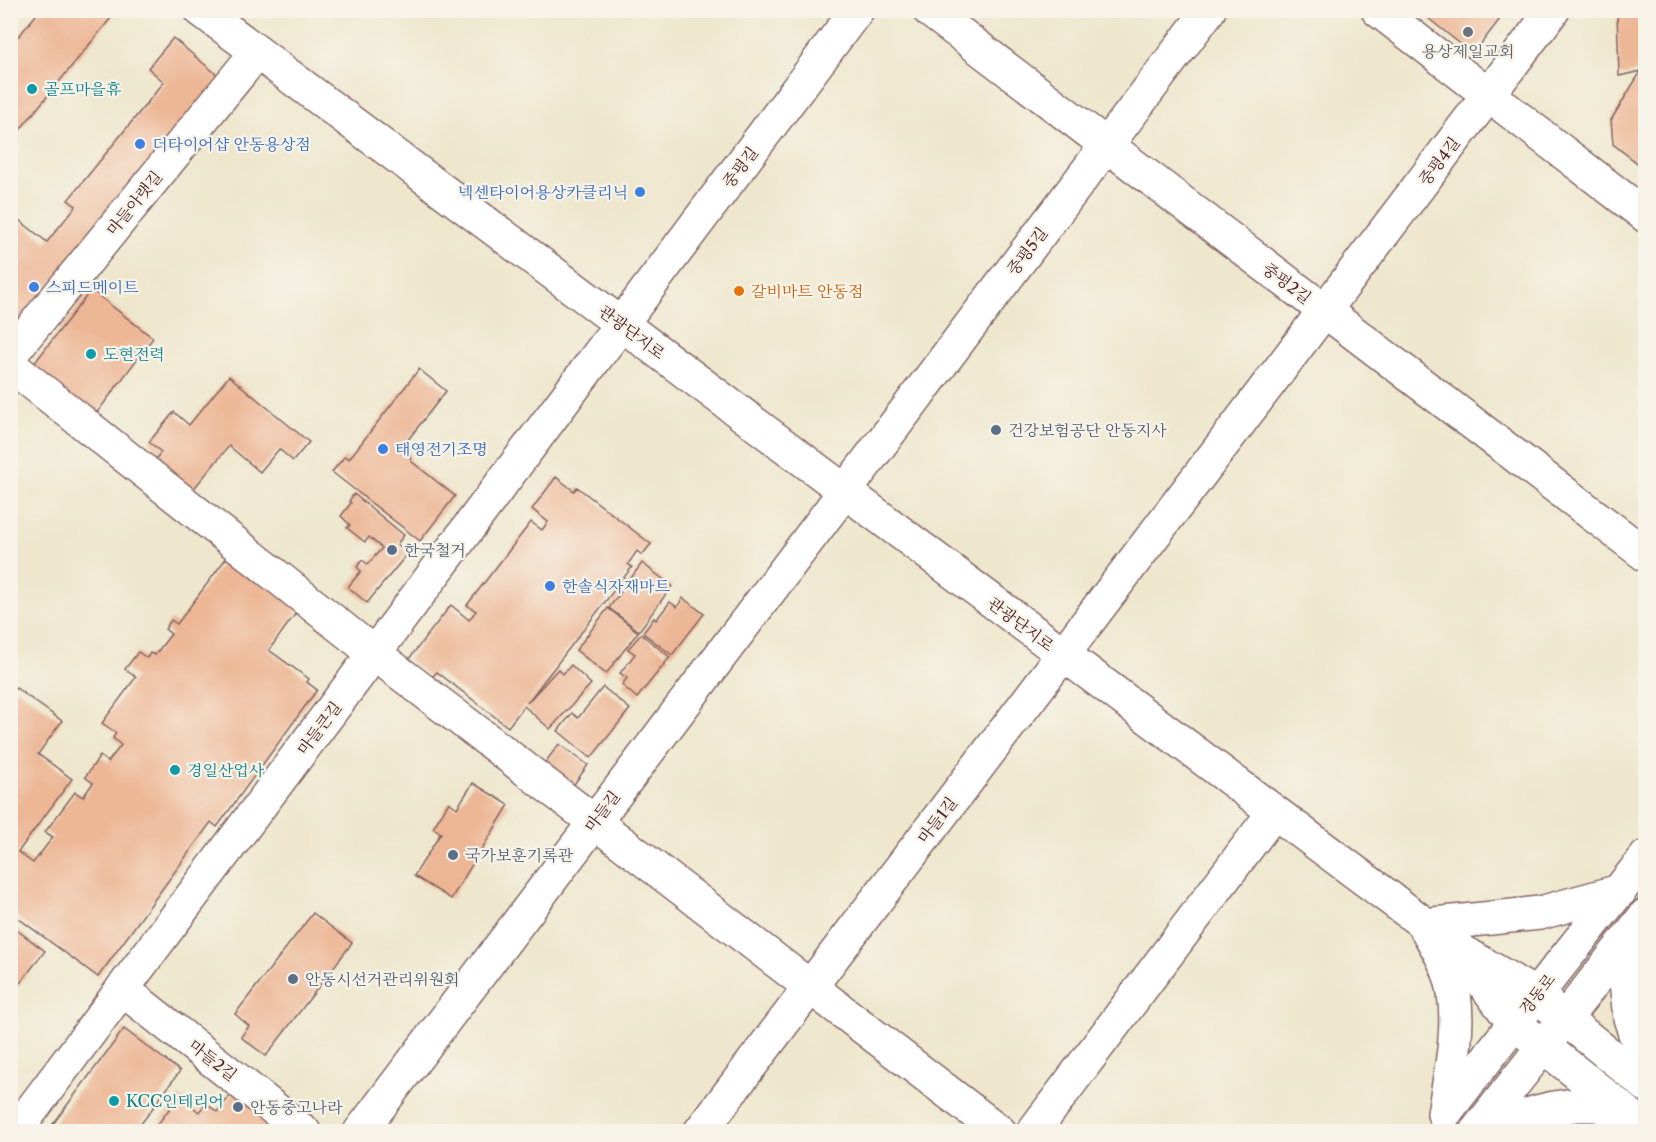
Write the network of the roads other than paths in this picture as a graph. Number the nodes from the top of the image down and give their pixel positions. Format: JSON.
{"nodes":[{"id":1,"x":201,"y":10,"type":"edge"},
{"id":2,"x":857,"y":10,"type":"edge"},
{"id":3,"x":929,"y":10,"type":"edge"},
{"id":4,"x":1209,"y":10,"type":"edge"},
{"id":5,"x":1378,"y":10,"type":"edge"},
{"id":6,"x":1553,"y":10,"type":"edge"},
{"id":7,"x":257,"y":52,"type":"junction"},
{"id":8,"x":1488,"y":96,"type":"junction"},
{"id":9,"x":1107,"y":146,"type":"junction"},
{"id":10,"x":1646,"y":216,"type":"edge"},
{"id":11,"x":1324,"y":311,"type":"junction"},
{"id":12,"x":622,"y":324,"type":"junction"},
{"id":13,"x":10,"y":355,"type":"edge"},
{"id":14,"x":10,"y":365,"type":"edge"},
{"id":15,"x":845,"y":491,"type":"junction"},
{"id":16,"x":1646,"y":555,"type":"edge"},
{"id":17,"x":375,"y":654,"type":"junction"},
{"id":18,"x":1063,"y":655,"type":"junction"},
{"id":19,"x":1274,"y":812,"type":"junction"},
{"id":20,"x":595,"y":821,"type":"junction"},
{"id":21,"x":1646,"y":857,"type":"edge"},
{"id":22,"x":1620,"y":891,"type":"junction"},
{"id":23,"x":1646,"y":915,"type":"edge"},
{"id":24,"x":1424,"y":925,"type":"junction"},
{"id":25,"x":1458,"y":950,"type":"junction"},
{"id":26,"x":1634,"y":955,"type":"edge"},
{"id":27,"x":811,"y":986,"type":"junction"},
{"id":28,"x":122,"y":989,"type":"junction"},
{"id":29,"x":1536,"y":995,"type":"junction"},
{"id":30,"x":1565,"y":1018,"type":"junction"},
{"id":31,"x":1514,"y":1023,"type":"junction"},
{"id":32,"x":1543,"y":1046,"type":"junction"},
{"id":33,"x":1646,"y":1068,"type":"edge"},
{"id":34,"x":1646,"y":1085,"type":"edge"},
{"id":35,"x":1438,"y":1123,"type":"edge"},
{"id":36,"x":1640,"y":1124,"type":"edge"},
{"id":37,"x":15,"y":1131,"type":"edge"},
{"id":38,"x":304,"y":1131,"type":"edge"},
{"id":39,"x":360,"y":1131,"type":"edge"},
{"id":40,"x":700,"y":1131,"type":"edge"},
{"id":41,"x":1000,"y":1131,"type":"edge"},
{"id":42,"x":1033,"y":1131,"type":"edge"},
{"id":43,"x":1476,"y":1131,"type":"edge"},
{"id":44,"x":1481,"y":1131,"type":"edge"}],
"edges":[{"from":1,"to":7,"type":"street","name":"관광단지로"},
{"from":2,"to":12,"type":"street","name":"중평길"},
{"from":3,"to":9,"type":"street","name":"중평2길"},
{"from":4,"to":9,"type":"street","name":"중평5길"},
{"from":5,"to":8,"type":"street"},
{"from":6,"to":8,"type":"street","name":"중평4길"},
{"from":7,"to":12,"type":"street","name":"관광단지로"},
{"from":7,"to":13,"type":"street","name":"마들아랫길"},
{"from":8,"to":10,"type":"street"},
{"from":8,"to":11,"type":"street","name":"중평4길"},
{"from":9,"to":11,"type":"street","name":"중평2길"},
{"from":9,"to":15,"type":"street","name":"중평5길"},
{"from":11,"to":16,"type":"street","name":"중평2길"},
{"from":11,"to":18,"type":"street","name":"중평4길"},
{"from":12,"to":15,"type":"street","name":"관광단지로"},
{"from":12,"to":17,"type":"street","name":"마들큰길"},
{"from":14,"to":17,"type":"street"},
{"from":15,"to":18,"type":"street","name":"관광단지로"},
{"from":15,"to":20,"type":"street","name":"마들길"},
{"from":17,"to":20,"type":"street"},
{"from":17,"to":28,"type":"street","name":"마들큰길"},
{"from":18,"to":19,"type":"street","name":"관광단지로"},
{"from":18,"to":27,"type":"street","name":"마들1길"},
{"from":19,"to":24,"type":"street","name":"관광단지로"},
{"from":19,"to":42,"type":"street"},
{"from":20,"to":27,"type":"street"},
{"from":20,"to":39,"type":"street","name":"마들길"},
{"from":21,"to":22,"type":"street","name":"경동로"},
{"from":22,"to":24,"type":"street"},
{"from":22,"to":29,"type":"street","name":"경동로"},
{"from":23,"to":26,"type":"street"},
{"from":24,"to":25,"type":"street","name":"관광단지로"},
{"from":24,"to":35,"type":"street"},
{"from":25,"to":29,"type":"street"},
{"from":25,"to":31,"type":"street"},
{"from":26,"to":30,"type":"street"},
{"from":26,"to":33,"type":"street"},
{"from":27,"to":40,"type":"street","name":"마들1길"},
{"from":27,"to":41,"type":"street"},
{"from":28,"to":37,"type":"street","name":"마들큰길"},
{"from":28,"to":38,"type":"street","name":"마들2길"},
{"from":29,"to":30,"type":"street"},
{"from":29,"to":31,"type":"street","name":"경동로"},
{"from":30,"to":32,"type":"street"},
{"from":30,"to":34,"type":"street"},
{"from":31,"to":32,"type":"street"},
{"from":31,"to":35,"type":"street","name":"경동로"},
{"from":32,"to":36,"type":"street"},
{"from":32,"to":43,"type":"street"},
{"from":36,"to":44,"type":"street"}]}
